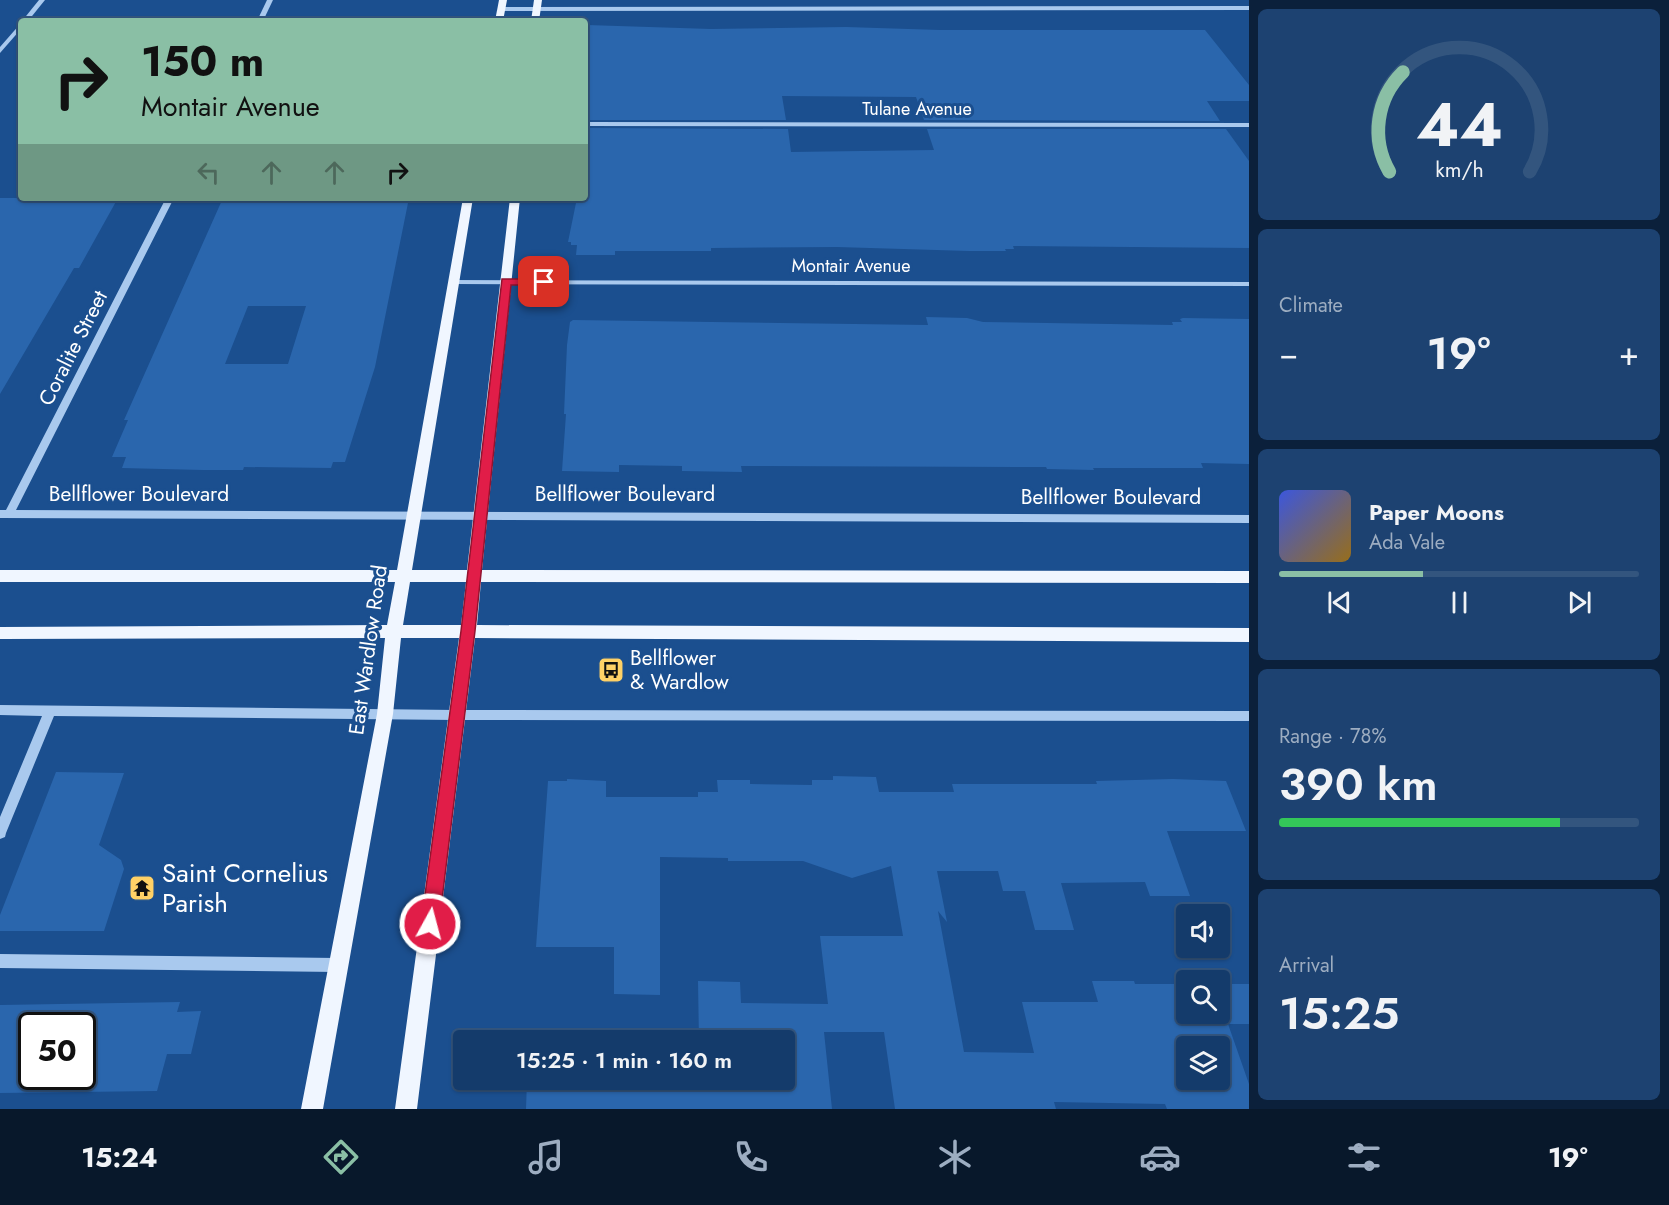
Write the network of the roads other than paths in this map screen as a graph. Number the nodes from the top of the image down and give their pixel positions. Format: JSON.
{"nodes":[{"id":1,"x":42,"y":0,"type":"edge"},
{"id":2,"x":270,"y":0,"type":"edge"},
{"id":3,"x":757,"y":0,"type":"edge"},
{"id":4,"x":502,"y":4,"type":"edge"},
{"id":5,"x":537,"y":4,"type":"edge"},
{"id":6,"x":767,"y":8,"type":"junction"},
{"id":7,"x":1249,"y":8,"type":"edge"},
{"id":8,"x":27,"y":18,"type":"edge"},
{"id":9,"x":261,"y":18,"type":"edge"},
{"id":10,"x":18,"y":29,"type":"edge"},
{"id":11,"x":0,"y":51,"type":"edge"},
{"id":12,"x":588,"y":123,"type":"edge"},
{"id":13,"x":1249,"y":125,"type":"edge"},
{"id":14,"x":168,"y":201,"type":"edge"},
{"id":15,"x":468,"y":201,"type":"edge"},
{"id":16,"x":515,"y":201,"type":"edge"},
{"id":17,"x":454,"y":282,"type":"junction"},
{"id":18,"x":506,"y":282,"type":"junction"},
{"id":19,"x":1249,"y":284,"type":"edge"},
{"id":20,"x":4,"y":514,"type":"edge"},
{"id":21,"x":481,"y":514,"type":"junction"},
{"id":22,"x":413,"y":516,"type":"junction"},
{"id":23,"x":1249,"y":519,"type":"edge"},
{"id":24,"x":0,"y":576,"type":"edge"},
{"id":25,"x":473,"y":576,"type":"junction"},
{"id":26,"x":403,"y":577,"type":"junction"},
{"id":27,"x":1249,"y":577,"type":"edge"},
{"id":28,"x":468,"y":631,"type":"junction"},
{"id":29,"x":394,"y":632,"type":"junction"},
{"id":30,"x":0,"y":633,"type":"edge"},
{"id":31,"x":1249,"y":635,"type":"edge"},
{"id":32,"x":0,"y":710,"type":"edge"},
{"id":33,"x":50,"y":711,"type":"junction"},
{"id":34,"x":385,"y":714,"type":"junction"},
{"id":35,"x":456,"y":715,"type":"junction"},
{"id":36,"x":1249,"y":716,"type":"edge"},
{"id":37,"x":0,"y":833,"type":"edge"},
{"id":38,"x":0,"y":961,"type":"edge"},
{"id":39,"x":337,"y":965,"type":"junction"},
{"id":40,"x":312,"y":1109,"type":"edge"},
{"id":41,"x":406,"y":1109,"type":"edge"}],
"edges":[{"from":1,"to":8,"type":"street"},
{"from":2,"to":9,"type":"street"},
{"from":3,"to":6,"type":"street"},
{"from":4,"to":5,"type":"street"},
{"from":5,"to":6,"type":"street"},
{"from":6,"to":7,"type":"street"},
{"from":10,"to":11,"type":"street"},
{"from":12,"to":13,"type":"street","name":"Tulane Avenue"},
{"from":14,"to":20,"type":"street","name":"Coralite Street"},
{"from":15,"to":17,"type":"main road","name":"East Wardlow Road"},
{"from":16,"to":18,"type":"main road"},
{"from":17,"to":18,"type":"street","name":"Montair Avenue"},
{"from":17,"to":22,"type":"main road","name":"East Wardlow Road"},
{"from":18,"to":19,"type":"street","name":"Montair Avenue"},
{"from":18,"to":21,"type":"main road"},
{"from":20,"to":22,"type":"street","name":"Bellflower Boulevard"},
{"from":21,"to":22,"type":"street","name":"Bellflower Boulevard"},
{"from":21,"to":23,"type":"street","name":"Bellflower Boulevard"},
{"from":21,"to":25,"type":"main road"},
{"from":22,"to":26,"type":"main road","name":"East Wardlow Road"},
{"from":24,"to":26,"type":"main road"},
{"from":25,"to":26,"type":"main road"},
{"from":25,"to":27,"type":"main road"},
{"from":25,"to":28,"type":"main road"},
{"from":26,"to":29,"type":"main road","name":"East Wardlow Road"},
{"from":28,"to":29,"type":"main road"},
{"from":28,"to":31,"type":"main road"},
{"from":28,"to":35,"type":"main road"},
{"from":29,"to":30,"type":"main road"},
{"from":29,"to":34,"type":"main road","name":"East Wardlow Road"},
{"from":32,"to":33,"type":"street"},
{"from":33,"to":34,"type":"street"},
{"from":33,"to":37,"type":"street"},
{"from":34,"to":35,"type":"street"},
{"from":34,"to":39,"type":"main road","name":"East Wardlow Road"},
{"from":35,"to":36,"type":"street"},
{"from":35,"to":41,"type":"main road"},
{"from":38,"to":39,"type":"street"},
{"from":39,"to":40,"type":"main road","name":"East Wardlow Road"}]}
